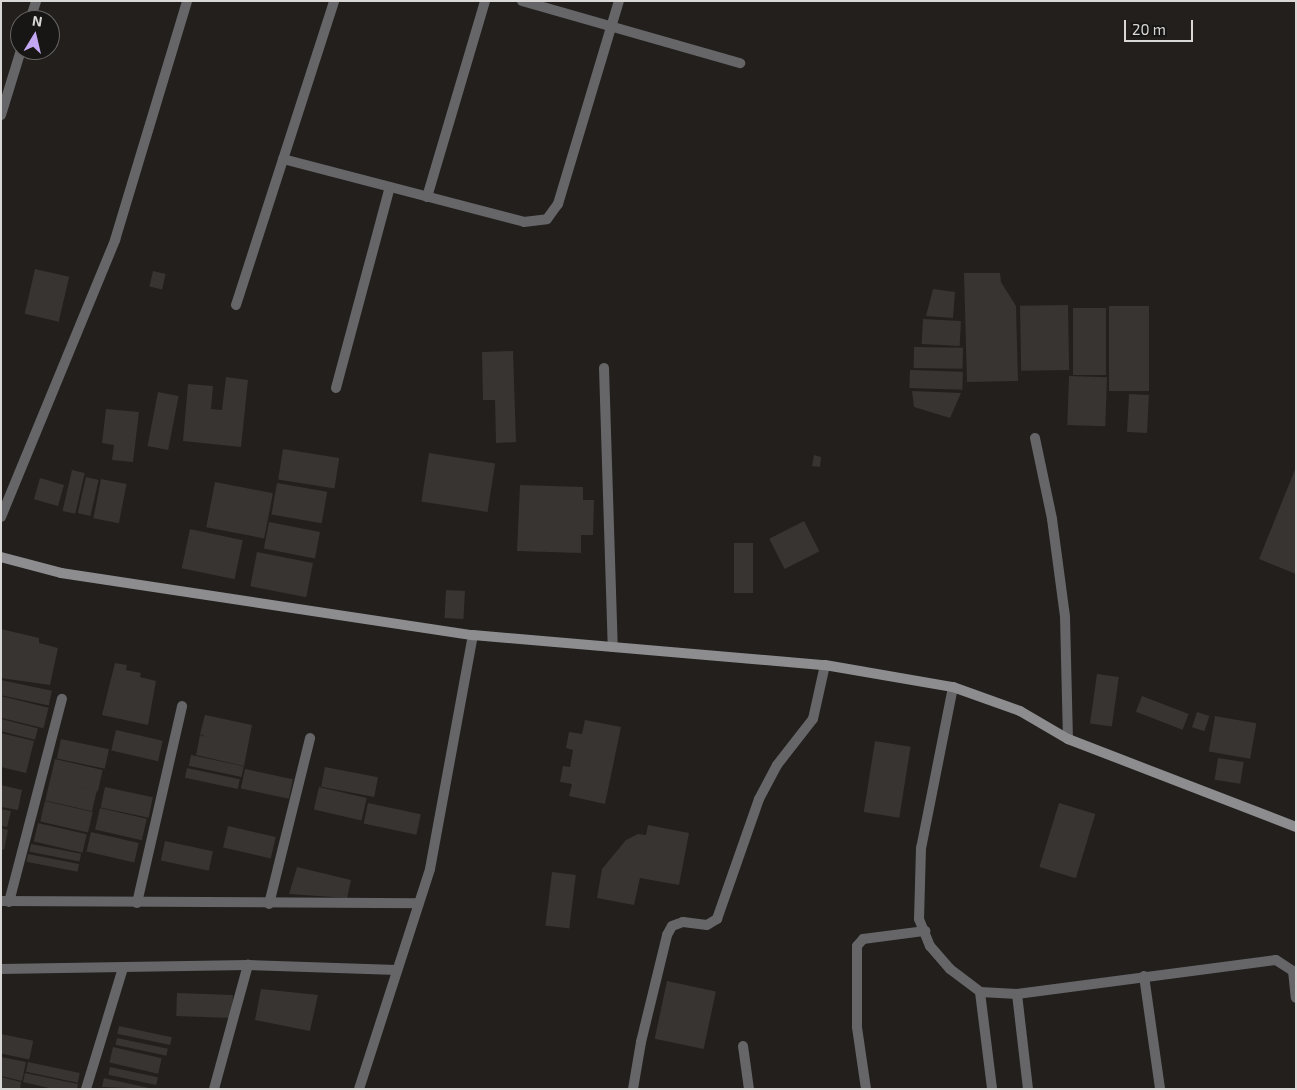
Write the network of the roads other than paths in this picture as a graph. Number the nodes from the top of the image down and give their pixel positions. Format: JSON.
{"nodes":[{"id":1,"x":187,"y":1,"type":"edge"},
{"id":2,"x":334,"y":1,"type":"edge"},
{"id":3,"x":485,"y":1,"type":"edge"},
{"id":4,"x":522,"y":1,"type":"edge"},
{"id":5,"x":619,"y":1,"type":"edge"},
{"id":6,"x":612,"y":26,"type":"junction"},
{"id":7,"x":18,"y":60,"type":"edge"},
{"id":8,"x":740,"y":63,"type":"dead end"},
{"id":9,"x":1,"y":115,"type":"edge"},
{"id":10,"x":283,"y":159,"type":"junction"},
{"id":11,"x":390,"y":187,"type":"junction"},
{"id":12,"x":427,"y":197,"type":"junction"},
{"id":13,"x":236,"y":306,"type":"dead end"},
{"id":14,"x":604,"y":368,"type":"dead end"},
{"id":15,"x":336,"y":388,"type":"dead end"},
{"id":16,"x":1035,"y":438,"type":"dead end"},
{"id":17,"x":1,"y":517,"type":"edge"},
{"id":18,"x":1,"y":557,"type":"edge"},
{"id":19,"x":473,"y":635,"type":"junction"},
{"id":20,"x":613,"y":646,"type":"junction"},
{"id":21,"x":825,"y":665,"type":"junction"},
{"id":22,"x":954,"y":687,"type":"junction"},
{"id":23,"x":62,"y":698,"type":"dead end"},
{"id":24,"x":182,"y":706,"type":"dead end"},
{"id":25,"x":310,"y":738,"type":"dead end"},
{"id":26,"x":1068,"y":739,"type":"junction"},
{"id":27,"x":1296,"y":828,"type":"edge"},
{"id":28,"x":5,"y":902,"type":"edge"},
{"id":29,"x":137,"y":903,"type":"junction"},
{"id":30,"x":418,"y":903,"type":"junction"},
{"id":31,"x":269,"y":904,"type":"junction"},
{"id":32,"x":924,"y":931,"type":"junction"},
{"id":33,"x":248,"y":965,"type":"junction"},
{"id":34,"x":122,"y":968,"type":"junction"},
{"id":35,"x":1,"y":970,"type":"edge"},
{"id":36,"x":397,"y":970,"type":"junction"},
{"id":37,"x":1144,"y":976,"type":"junction"},
{"id":38,"x":980,"y":992,"type":"junction"},
{"id":39,"x":1017,"y":994,"type":"junction"},
{"id":40,"x":1296,"y":998,"type":"edge"},
{"id":41,"x":743,"y":1046,"type":"dead end"},
{"id":42,"x":86,"y":1089,"type":"edge"},
{"id":43,"x":214,"y":1089,"type":"edge"},
{"id":44,"x":358,"y":1089,"type":"edge"},
{"id":45,"x":633,"y":1089,"type":"edge"},
{"id":46,"x":749,"y":1089,"type":"edge"},
{"id":47,"x":866,"y":1089,"type":"edge"},
{"id":48,"x":992,"y":1089,"type":"edge"},
{"id":49,"x":1028,"y":1089,"type":"edge"},
{"id":50,"x":1160,"y":1089,"type":"edge"}],
"edges":[{"from":1,"to":17,"type":"street"},
{"from":2,"to":10,"type":"street"},
{"from":3,"to":12,"type":"street"},
{"from":4,"to":6,"type":"street"},
{"from":5,"to":6,"type":"street"},
{"from":6,"to":8,"type":"street"},
{"from":6,"to":12,"type":"street"},
{"from":7,"to":9,"type":"street"},
{"from":10,"to":11,"type":"street"},
{"from":10,"to":13,"type":"street"},
{"from":11,"to":12,"type":"street"},
{"from":11,"to":15,"type":"street"},
{"from":14,"to":20,"type":"street"},
{"from":16,"to":26,"type":"street"},
{"from":18,"to":19,"type":"main road"},
{"from":19,"to":20,"type":"main road"},
{"from":19,"to":30,"type":"street"},
{"from":20,"to":21,"type":"main road"},
{"from":21,"to":22,"type":"main road"},
{"from":21,"to":45,"type":"street"},
{"from":22,"to":26,"type":"main road"},
{"from":22,"to":32,"type":"street"},
{"from":23,"to":28,"type":"street"},
{"from":24,"to":29,"type":"street"},
{"from":25,"to":31,"type":"street"},
{"from":26,"to":27,"type":"main road"},
{"from":28,"to":29,"type":"street"},
{"from":29,"to":31,"type":"street"},
{"from":30,"to":31,"type":"street"},
{"from":30,"to":36,"type":"street"},
{"from":32,"to":38,"type":"street"},
{"from":32,"to":47,"type":"street"},
{"from":33,"to":34,"type":"street"},
{"from":33,"to":36,"type":"street"},
{"from":33,"to":43,"type":"street"},
{"from":34,"to":35,"type":"street"},
{"from":34,"to":42,"type":"street"},
{"from":36,"to":44,"type":"street"},
{"from":37,"to":39,"type":"street"},
{"from":37,"to":40,"type":"street"},
{"from":37,"to":50,"type":"street"},
{"from":38,"to":39,"type":"street"},
{"from":38,"to":48,"type":"street"},
{"from":39,"to":49,"type":"street"},
{"from":41,"to":46,"type":"street"}]}
